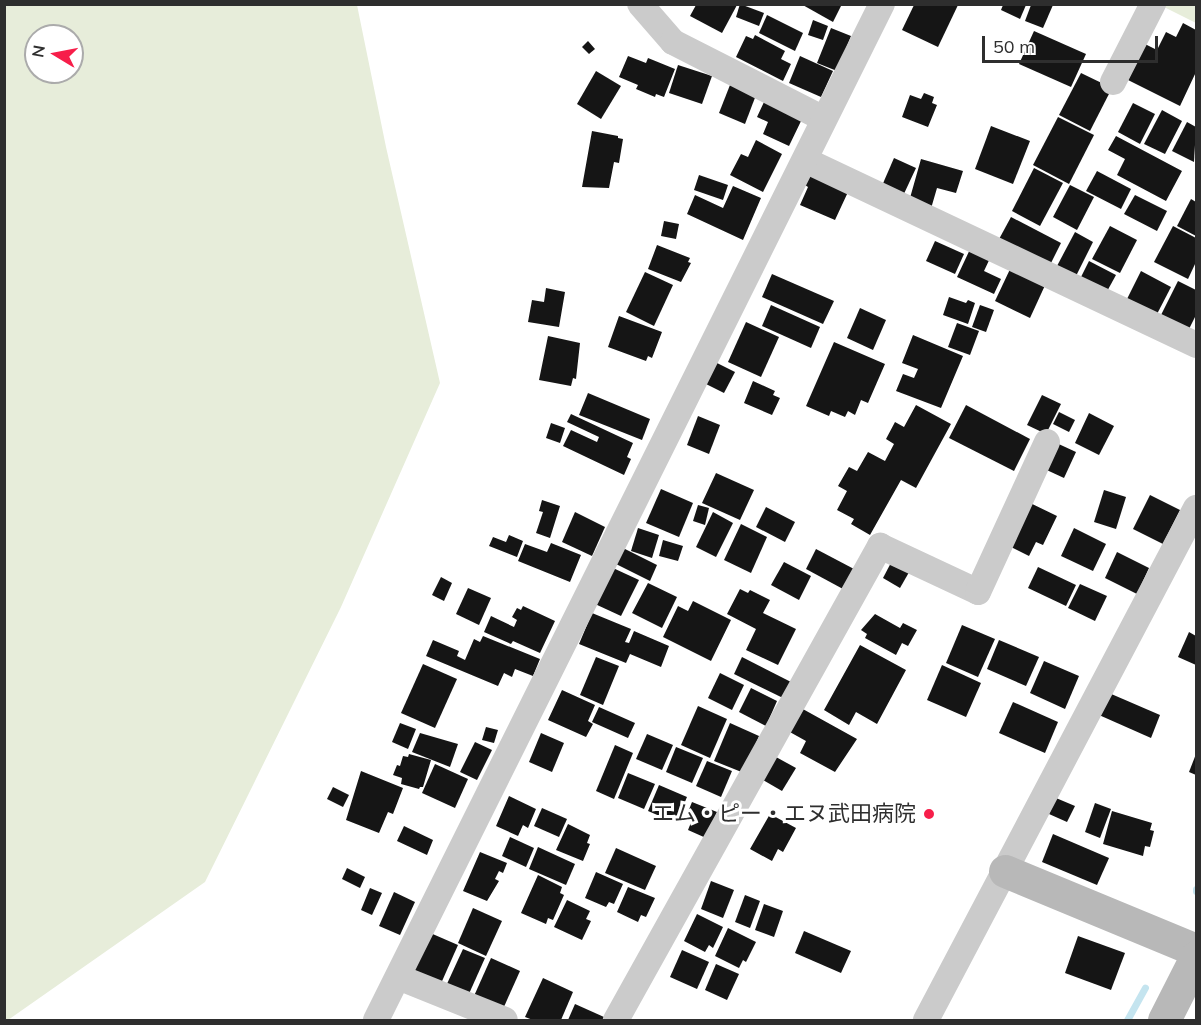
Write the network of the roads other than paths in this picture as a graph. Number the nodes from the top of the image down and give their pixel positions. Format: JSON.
{"nodes":[{"id":1,"x":640,"y":4,"type":"edge"},
{"id":2,"x":882,"y":4,"type":"edge"},
{"id":3,"x":1153,"y":4,"type":"edge"},
{"id":4,"x":1113,"y":82,"type":"dead end"},
{"id":5,"x":824,"y":119,"type":"junction"},
{"id":6,"x":805,"y":160,"type":"junction"},
{"id":7,"x":1197,"y":345,"type":"edge"},
{"id":8,"x":1047,"y":442,"type":"dead end"},
{"id":9,"x":1197,"y":508,"type":"edge"},
{"id":10,"x":1005,"y":871,"type":"junction"},
{"id":11,"x":1197,"y":950,"type":"edge"},
{"id":12,"x":1197,"y":957,"type":"edge"},
{"id":13,"x":398,"y":977,"type":"junction"},
{"id":14,"x":376,"y":1020,"type":"edge"},
{"id":15,"x":506,"y":1020,"type":"edge"},
{"id":16,"x":616,"y":1020,"type":"edge"},
{"id":17,"x":926,"y":1020,"type":"edge"},
{"id":18,"x":1164,"y":1020,"type":"edge"}],
"edges":[{"from":1,"to":5,"type":"street"},
{"from":2,"to":5,"type":"street"},
{"from":3,"to":4,"type":"street"},
{"from":5,"to":6,"type":"street"},
{"from":6,"to":7,"type":"street"},
{"from":6,"to":13,"type":"street"},
{"from":8,"to":16,"type":"street"},
{"from":9,"to":10,"type":"street"},
{"from":10,"to":11,"type":"street"},
{"from":10,"to":17,"type":"street"},
{"from":12,"to":18,"type":"street"},
{"from":13,"to":14,"type":"street"},
{"from":13,"to":15,"type":"street"}]}
